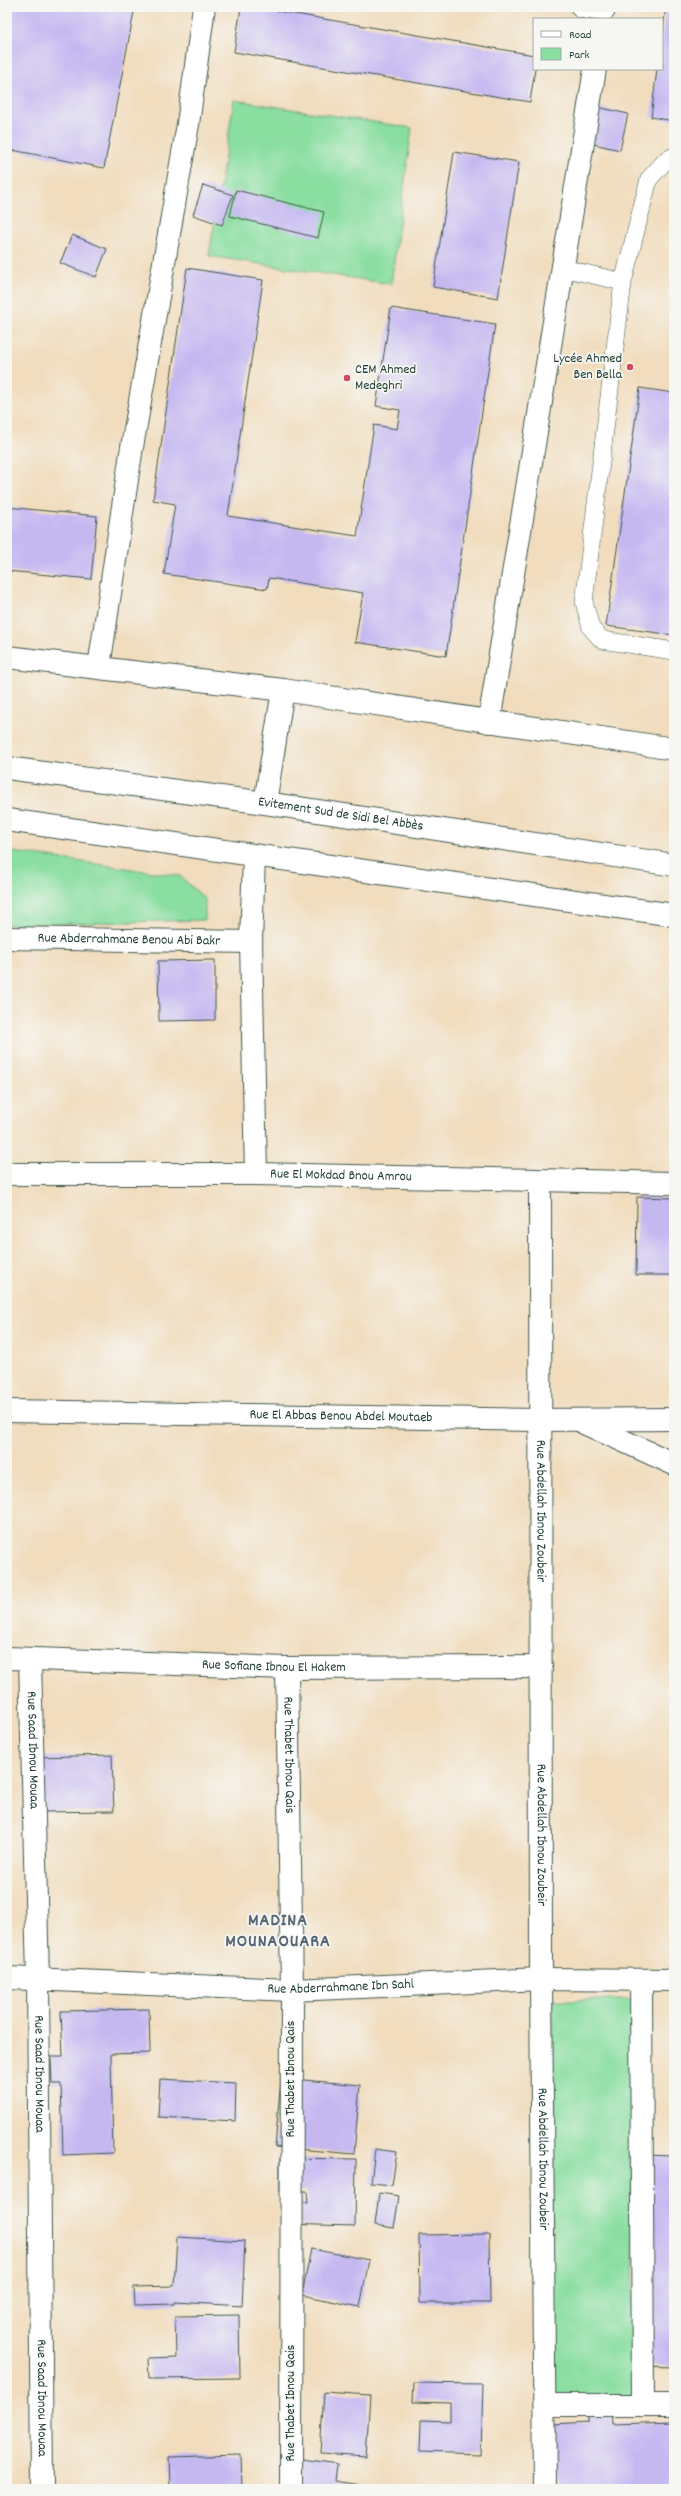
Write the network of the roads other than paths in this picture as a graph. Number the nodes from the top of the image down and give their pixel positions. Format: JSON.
{"nodes":[{"id":1,"x":204,"y":7,"type":"edge"},
{"id":2,"x":582,"y":7,"type":"edge"},
{"id":3,"x":604,"y":12,"type":"edge"},
{"id":4,"x":595,"y":70,"type":"edge"},
{"id":5,"x":674,"y":156,"type":"edge"},
{"id":6,"x":563,"y":268,"type":"junction"},
{"id":7,"x":623,"y":282,"type":"junction"},
{"id":8,"x":674,"y":651,"type":"edge"},
{"id":9,"x":7,"y":657,"type":"edge"},
{"id":10,"x":99,"y":667,"type":"junction"},
{"id":11,"x":283,"y":690,"type":"junction"},
{"id":12,"x":489,"y":722,"type":"junction"},
{"id":13,"x":674,"y":749,"type":"edge"},
{"id":14,"x":7,"y":768,"type":"edge"},
{"id":15,"x":265,"y":803,"type":"junction"},
{"id":16,"x":7,"y":820,"type":"edge"},
{"id":17,"x":254,"y":856,"type":"junction"},
{"id":18,"x":674,"y":865,"type":"edge"},
{"id":19,"x":674,"y":914,"type":"edge"},
{"id":20,"x":7,"y":938,"type":"edge"},
{"id":21,"x":251,"y":942,"type":"junction"},
{"id":22,"x":7,"y":1174,"type":"edge"},
{"id":23,"x":256,"y":1174,"type":"junction"},
{"id":24,"x":540,"y":1181,"type":"junction"},
{"id":25,"x":674,"y":1183,"type":"edge"},
{"id":26,"x":7,"y":1412,"type":"edge"},
{"id":27,"x":674,"y":1419,"type":"edge"},
{"id":28,"x":539,"y":1420,"type":"junction"},
{"id":29,"x":578,"y":1420,"type":"junction"},
{"id":30,"x":674,"y":1464,"type":"edge"},
{"id":31,"x":7,"y":1658,"type":"edge"},
{"id":32,"x":30,"y":1659,"type":"junction"},
{"id":33,"x":542,"y":1667,"type":"junction"},
{"id":34,"x":286,"y":1668,"type":"junction"},
{"id":35,"x":7,"y":1978,"type":"edge"},
{"id":36,"x":38,"y":1978,"type":"junction"},
{"id":37,"x":541,"y":1980,"type":"junction"},
{"id":38,"x":674,"y":1980,"type":"edge"},
{"id":39,"x":641,"y":1981,"type":"junction"},
{"id":40,"x":292,"y":1990,"type":"junction"},
{"id":41,"x":545,"y":2405,"type":"junction"},
{"id":42,"x":643,"y":2405,"type":"junction"},
{"id":43,"x":674,"y":2405,"type":"edge"},
{"id":44,"x":42,"y":2489,"type":"edge"},
{"id":45,"x":291,"y":2489,"type":"edge"},
{"id":46,"x":546,"y":2489,"type":"edge"}],
"edges":[{"from":1,"to":10,"type":"main road"},
{"from":2,"to":3,"type":"main road"},
{"from":4,"to":6,"type":"main road"},
{"from":5,"to":7,"type":"lane"},
{"from":6,"to":7,"type":"lane"},
{"from":6,"to":12,"type":"main road"},
{"from":7,"to":8,"type":"lane"},
{"from":9,"to":10,"type":"main road"},
{"from":10,"to":11,"type":"main road"},
{"from":11,"to":12,"type":"main road"},
{"from":11,"to":15,"type":"main road"},
{"from":12,"to":13,"type":"main road"},
{"from":14,"to":15,"type":"main road","name":"Evitement Sud de Sidi Bel Abbès"},
{"from":15,"to":18,"type":"main road","name":"Evitement Sud de Sidi Bel Abbès"},
{"from":16,"to":17,"type":"main road"},
{"from":17,"to":19,"type":"main road"},
{"from":17,"to":21,"type":"main road"},
{"from":20,"to":21,"type":"main road","name":"Rue Abderrahmane Benou Abi Bakr"},
{"from":21,"to":23,"type":"main road"},
{"from":22,"to":23,"type":"main road","name":"Rue El Mokdad Bnou Amrou"},
{"from":23,"to":24,"type":"main road","name":"Rue El Mokdad Bnou Amrou"},
{"from":24,"to":25,"type":"main road","name":"Rue El Mokdad Bnou Amrou"},
{"from":24,"to":28,"type":"main road","name":"Rue Abdellah Ibnou Zoubeir"},
{"from":26,"to":28,"type":"main road","name":"Rue El Abbas Benou Abdel Moutaeb"},
{"from":27,"to":29,"type":"main road","name":"Rue El Abbas Benou Abdel Moutaeb"},
{"from":28,"to":29,"type":"main road","name":"Rue El Abbas Benou Abdel Moutaeb"},
{"from":28,"to":33,"type":"main road","name":"Rue Abdellah Ibnou Zoubeir"},
{"from":29,"to":30,"type":"main road"},
{"from":31,"to":32,"type":"main road","name":"Rue Sofiane Ibnou El Hakem"},
{"from":32,"to":34,"type":"main road","name":"Rue Sofiane Ibnou El Hakem"},
{"from":32,"to":36,"type":"main road","name":"Rue Saad Ibnou Mouaa"},
{"from":33,"to":34,"type":"main road","name":"Rue Sofiane Ibnou El Hakem"},
{"from":33,"to":37,"type":"main road","name":"Rue Abdellah Ibnou Zoubeir"},
{"from":34,"to":40,"type":"main road","name":"Rue Thabet Ibnou Qais"},
{"from":35,"to":36,"type":"main road","name":"Rue Abderrahmane Ibn Sahl"},
{"from":36,"to":40,"type":"main road","name":"Rue Abderrahmane Ibn Sahl"},
{"from":36,"to":44,"type":"main road","name":"Rue Saad Ibnou Mouaa"},
{"from":37,"to":39,"type":"main road","name":"Rue Abderrahmane Ibn Sahl"},
{"from":37,"to":40,"type":"main road","name":"Rue Abderrahmane Ibn Sahl"},
{"from":37,"to":41,"type":"main road","name":"Rue Abdellah Ibnou Zoubeir"},
{"from":38,"to":39,"type":"main road","name":"Rue Abderrahmane Ibn Sahl"},
{"from":39,"to":42,"type":"main road"},
{"from":40,"to":45,"type":"main road","name":"Rue Thabet Ibnou Qais"},
{"from":41,"to":42,"type":"main road"},
{"from":41,"to":46,"type":"main road","name":"Rue Abdellah Ibnou Zoubeir"},
{"from":42,"to":43,"type":"main road"}]}
